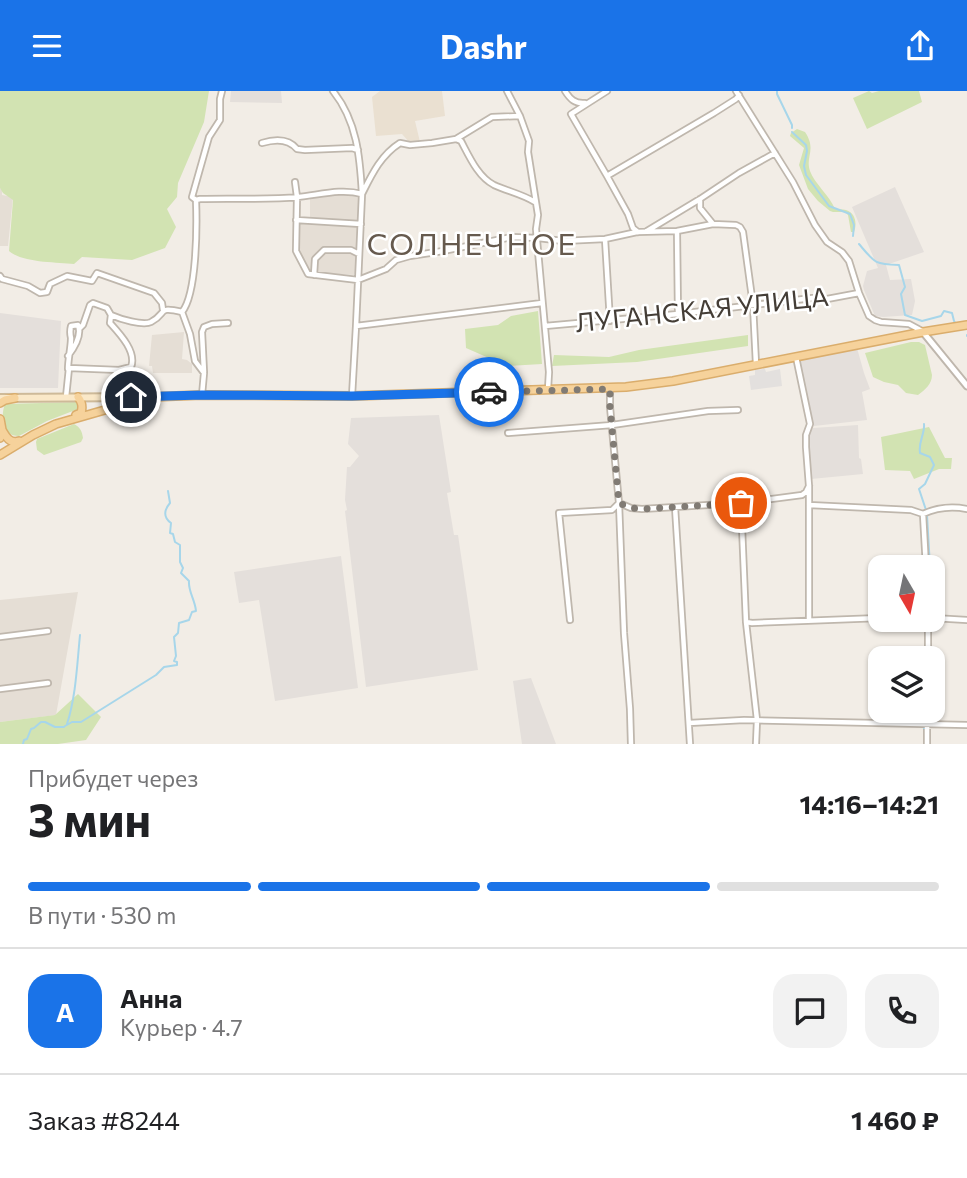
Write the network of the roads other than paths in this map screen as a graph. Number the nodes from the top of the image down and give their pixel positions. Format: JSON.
{"nodes":[{"id":1,"x":222,"y":91,"type":"edge"},
{"id":2,"x":333,"y":91,"type":"edge"},
{"id":3,"x":507,"y":91,"type":"edge"},
{"id":4,"x":565,"y":91,"type":"edge"},
{"id":5,"x":607,"y":91,"type":"edge"},
{"id":6,"x":738,"y":93,"type":"edge"},
{"id":7,"x":589,"y":102,"type":"junction"},
{"id":8,"x":520,"y":116,"type":"junction"},
{"id":9,"x":456,"y":139,"type":"junction"},
{"id":10,"x":262,"y":143,"type":"dead end"},
{"id":11,"x":358,"y":150,"type":"junction"},
{"id":12,"x":775,"y":153,"type":"junction"},
{"id":13,"x":607,"y":176,"type":"junction"},
{"id":14,"x":295,"y":182,"type":"dead end"},
{"id":15,"x":362,"y":194,"type":"junction"},
{"id":16,"x":297,"y":197,"type":"junction"},
{"id":17,"x":699,"y":199,"type":"junction"},
{"id":18,"x":196,"y":200,"type":"junction"},
{"id":19,"x":535,"y":202,"type":"junction"},
{"id":20,"x":296,"y":220,"type":"junction"},
{"id":21,"x":361,"y":224,"type":"junction"},
{"id":22,"x":713,"y":224,"type":"junction"},
{"id":23,"x":677,"y":231,"type":"junction"},
{"id":24,"x":637,"y":232,"type":"junction"},
{"id":25,"x":538,"y":238,"type":"junction"},
{"id":26,"x":605,"y":239,"type":"junction"},
{"id":27,"x":359,"y":254,"type":"junction"},
{"id":28,"x":314,"y":275,"type":"junction"},
{"id":29,"x":0,"y":277,"type":"edge"},
{"id":30,"x":358,"y":279,"type":"junction"},
{"id":31,"x":859,"y":293,"type":"junction"},
{"id":32,"x":542,"y":303,"type":"junction"},
{"id":33,"x":753,"y":305,"type":"junction"},
{"id":34,"x":163,"y":310,"type":"junction"},
{"id":35,"x":182,"y":312,"type":"junction"},
{"id":36,"x":678,"y":314,"type":"junction"},
{"id":37,"x":111,"y":315,"type":"junction"},
{"id":38,"x":610,"y":321,"type":"junction"},
{"id":39,"x":228,"y":323,"type":"dead end"},
{"id":40,"x":967,"y":325,"type":"edge"},
{"id":41,"x":356,"y":326,"type":"junction"},
{"id":42,"x":545,"y":326,"type":"junction"},
{"id":43,"x":79,"y":328,"type":"junction"},
{"id":44,"x":923,"y":332,"type":"junction"},
{"id":45,"x":68,"y":356,"type":"junction"},
{"id":46,"x":796,"y":357,"type":"junction"},
{"id":47,"x":757,"y":365,"type":"junction"},
{"id":48,"x":68,"y":370,"type":"junction"},
{"id":49,"x":204,"y":373,"type":"junction"},
{"id":50,"x":967,"y":386,"type":"edge"},
{"id":51,"x":548,"y":389,"type":"junction"},
{"id":52,"x":610,"y":389,"type":"junction"},
{"id":53,"x":202,"y":395,"type":"junction"},
{"id":54,"x":352,"y":396,"type":"junction"},
{"id":55,"x":66,"y":397,"type":"junction"},
{"id":56,"x":78,"y":397,"type":"junction"},
{"id":57,"x":150,"y":397,"type":"junction"},
{"id":58,"x":15,"y":398,"type":"joint"},
{"id":59,"x":0,"y":400,"type":"edge"},
{"id":60,"x":738,"y":410,"type":"dead end"},
{"id":61,"x":74,"y":418,"type":"junction"},
{"id":62,"x":0,"y":419,"type":"edge"},
{"id":63,"x":612,"y":425,"type":"junction"},
{"id":64,"x":508,"y":433,"type":"dead end"},
{"id":65,"x":1,"y":434,"type":"edge"},
{"id":66,"x":33,"y":435,"type":"junction"},
{"id":67,"x":0,"y":455,"type":"edge"},
{"id":68,"x":809,"y":487,"type":"junction"},
{"id":69,"x":619,"y":503,"type":"junction"},
{"id":70,"x":741,"y":503,"type":"junction"},
{"id":71,"x":809,"y":505,"type":"junction"},
{"id":72,"x":675,"y":507,"type":"junction"},
{"id":73,"x":967,"y":509,"type":"edge"},
{"id":74,"x":923,"y":514,"type":"junction"},
{"id":75,"x":925,"y":555,"type":"edge"},
{"id":76,"x":868,"y":618,"type":"edge"},
{"id":77,"x":945,"y":619,"type":"edge"},
{"id":78,"x":967,"y":619,"type":"edge"},
{"id":79,"x":570,"y":620,"type":"dead end"},
{"id":80,"x":809,"y":620,"type":"junction"},
{"id":81,"x":746,"y":622,"type":"junction"},
{"id":82,"x":48,"y":631,"type":"dead end"},
{"id":83,"x":0,"y":637,"type":"edge"},
{"id":84,"x":48,"y":683,"type":"dead end"},
{"id":85,"x":0,"y":688,"type":"edge"},
{"id":86,"x":757,"y":720,"type":"junction"},
{"id":87,"x":689,"y":723,"type":"junction"},
{"id":88,"x":927,"y":725,"type":"junction"},
{"id":89,"x":967,"y":725,"type":"edge"},
{"id":90,"x":631,"y":744,"type":"edge"},
{"id":91,"x":690,"y":744,"type":"edge"},
{"id":92,"x":757,"y":744,"type":"edge"},
{"id":93,"x":927,"y":744,"type":"edge"}],
"edges":[{"from":1,"to":18,"type":"street"},
{"from":2,"to":11,"type":"street"},
{"from":3,"to":8,"type":"street"},
{"from":4,"to":7,"type":"street"},
{"from":5,"to":7,"type":"street"},
{"from":6,"to":12,"type":"street"},
{"from":6,"to":13,"type":"street"},
{"from":7,"to":13,"type":"street"},
{"from":8,"to":9,"type":"street"},
{"from":8,"to":19,"type":"street"},
{"from":9,"to":15,"type":"street"},
{"from":9,"to":19,"type":"street"},
{"from":10,"to":11,"type":"street"},
{"from":11,"to":15,"type":"street"},
{"from":12,"to":17,"type":"street"},
{"from":12,"to":31,"type":"street"},
{"from":13,"to":24,"type":"street"},
{"from":14,"to":16,"type":"street"},
{"from":15,"to":16,"type":"street"},
{"from":15,"to":21,"type":"street"},
{"from":16,"to":18,"type":"street"},
{"from":16,"to":20,"type":"street"},
{"from":17,"to":22,"type":"street"},
{"from":17,"to":24,"type":"street"},
{"from":18,"to":35,"type":"street"},
{"from":19,"to":25,"type":"street"},
{"from":20,"to":21,"type":"street"},
{"from":20,"to":28,"type":"street"},
{"from":21,"to":27,"type":"street"},
{"from":22,"to":23,"type":"street"},
{"from":22,"to":33,"type":"street"},
{"from":23,"to":24,"type":"street"},
{"from":23,"to":36,"type":"street"},
{"from":24,"to":26,"type":"street"},
{"from":25,"to":26,"type":"street"},
{"from":25,"to":30,"type":"street"},
{"from":25,"to":32,"type":"street"},
{"from":26,"to":38,"type":"street"},
{"from":27,"to":28,"type":"street"},
{"from":27,"to":30,"type":"street"},
{"from":28,"to":30,"type":"street"},
{"from":29,"to":34,"type":"street"},
{"from":30,"to":41,"type":"street"},
{"from":31,"to":33,"type":"street","name":"ЛУГАНСКАЯ УЛИЦА"},
{"from":31,"to":44,"type":"street"},
{"from":32,"to":41,"type":"street"},
{"from":32,"to":42,"type":"street"},
{"from":33,"to":36,"type":"street","name":"ЛУГАНСКАЯ УЛИЦА"},
{"from":33,"to":47,"type":"street"},
{"from":34,"to":35,"type":"street"},
{"from":34,"to":37,"type":"street"},
{"from":35,"to":49,"type":"street"},
{"from":36,"to":38,"type":"street","name":"ЛУГАНСКАЯ УЛИЦА"},
{"from":37,"to":43,"type":"street"},
{"from":37,"to":48,"type":"street"},
{"from":38,"to":42,"type":"street","name":"ЛУГАНСКАЯ УЛИЦА"},
{"from":39,"to":49,"type":"street"},
{"from":40,"to":44,"type":"main road"},
{"from":41,"to":54,"type":"street"},
{"from":42,"to":51,"type":"street"},
{"from":43,"to":45,"type":"street"},
{"from":43,"to":45,"type":"street"},
{"from":44,"to":46,"type":"main road"},
{"from":44,"to":50,"type":"street"},
{"from":45,"to":48,"type":"street"},
{"from":46,"to":47,"type":"main road"},
{"from":46,"to":68,"type":"street"},
{"from":47,"to":52,"type":"main road"},
{"from":48,"to":55,"type":"street"},
{"from":49,"to":53,"type":"street"},
{"from":51,"to":52,"type":"main road"},
{"from":51,"to":54,"type":"main road"},
{"from":52,"to":63,"type":"street"},
{"from":53,"to":54,"type":"main road"},
{"from":53,"to":57,"type":"main road"},
{"from":55,"to":56,"type":"main road"},
{"from":55,"to":58,"type":"main road"},
{"from":56,"to":57,"type":"main road"},
{"from":56,"to":61,"type":"main road"},
{"from":57,"to":61,"type":"main road"},
{"from":58,"to":59,"type":"main road"},
{"from":60,"to":63,"type":"street"},
{"from":61,"to":66,"type":"main road"},
{"from":62,"to":65,"type":"main road"},
{"from":63,"to":64,"type":"street"},
{"from":63,"to":69,"type":"street"},
{"from":65,"to":66,"type":"main road"},
{"from":66,"to":67,"type":"main road"},
{"from":68,"to":70,"type":"street"},
{"from":68,"to":71,"type":"street"},
{"from":69,"to":72,"type":"street"},
{"from":69,"to":79,"type":"street"},
{"from":69,"to":90,"type":"street"},
{"from":70,"to":72,"type":"street"},
{"from":70,"to":81,"type":"street"},
{"from":71,"to":74,"type":"street"},
{"from":71,"to":80,"type":"street"},
{"from":72,"to":87,"type":"street"},
{"from":73,"to":74,"type":"street"},
{"from":74,"to":75,"type":"street"},
{"from":76,"to":80,"type":"street"},
{"from":77,"to":78,"type":"street"},
{"from":80,"to":81,"type":"street"},
{"from":81,"to":86,"type":"street"},
{"from":82,"to":83,"type":"street"},
{"from":84,"to":85,"type":"street"},
{"from":86,"to":87,"type":"street"},
{"from":86,"to":88,"type":"street"},
{"from":86,"to":92,"type":"street"},
{"from":87,"to":91,"type":"street"},
{"from":88,"to":89,"type":"street"},
{"from":88,"to":93,"type":"street"}]}
